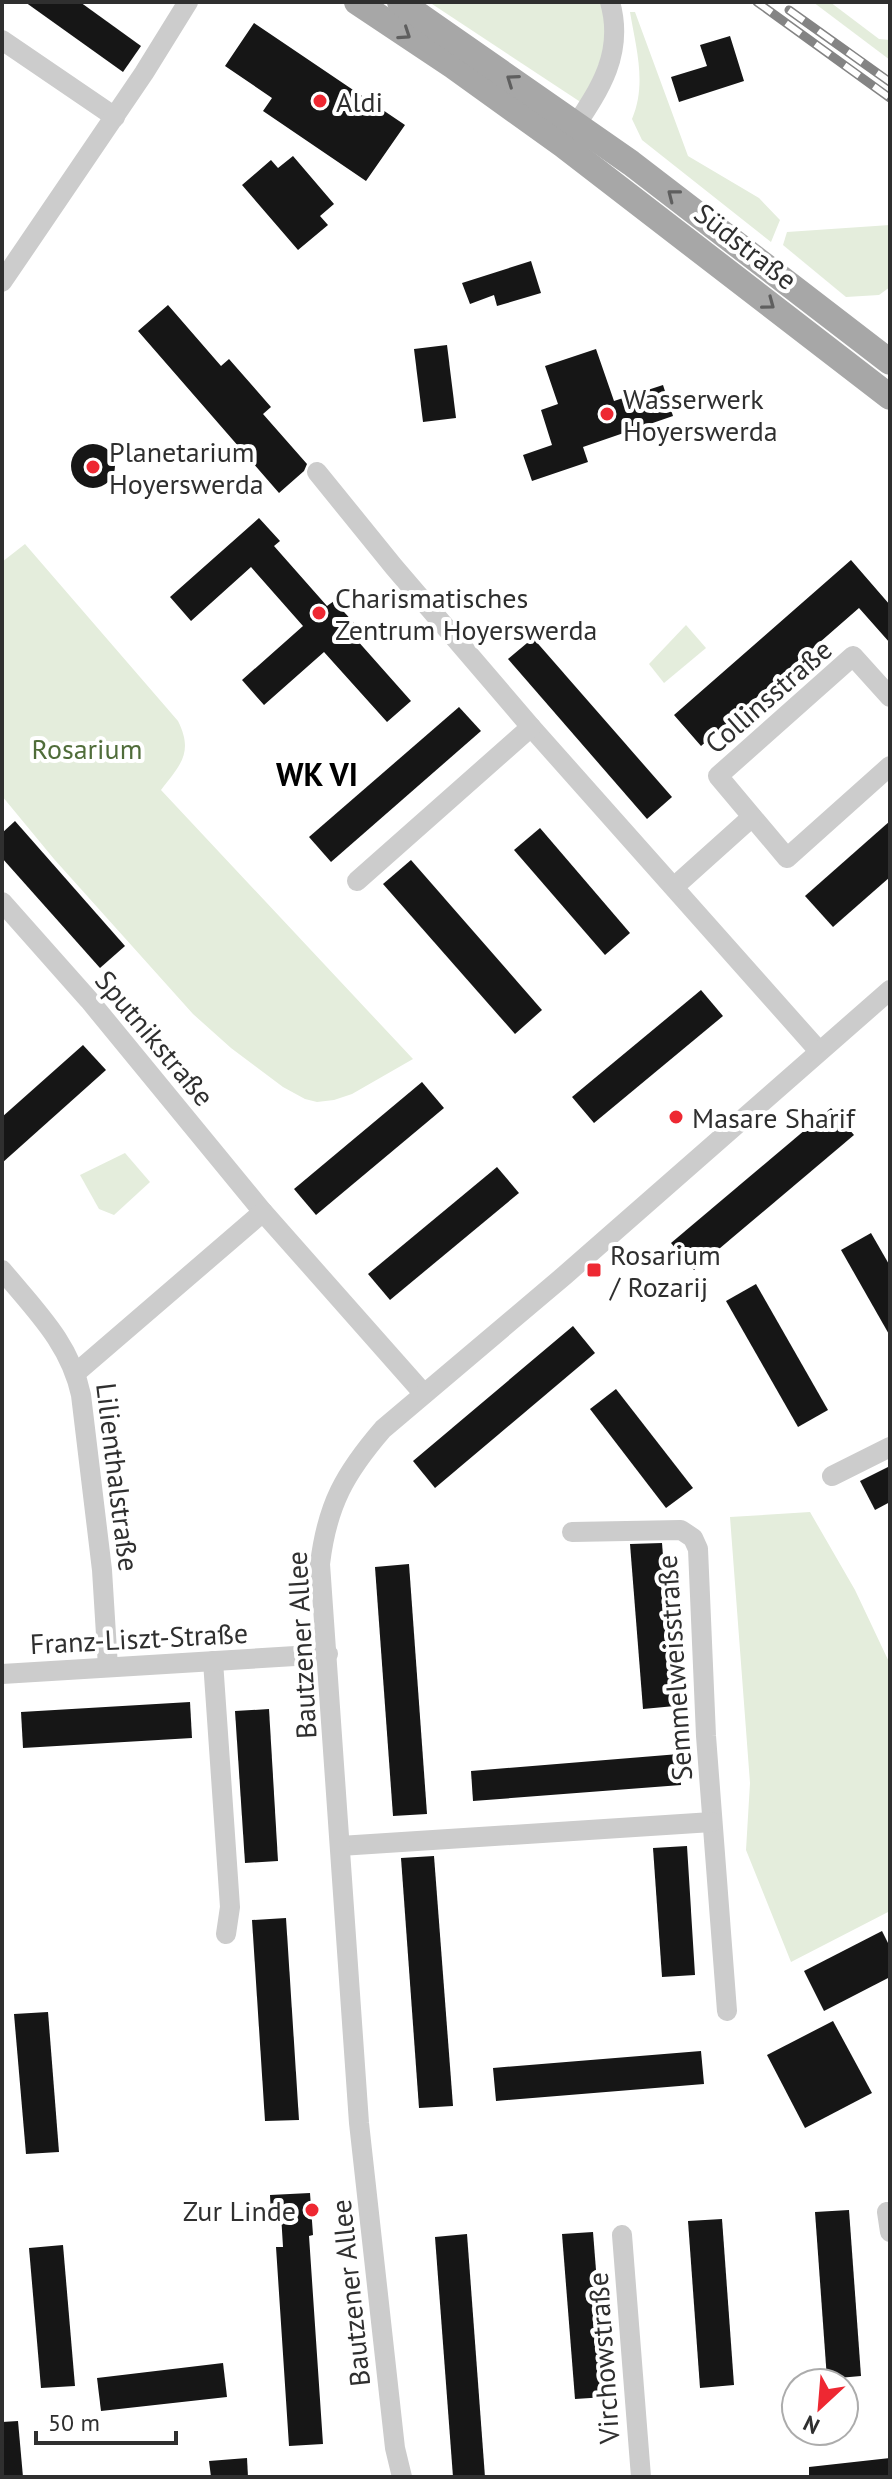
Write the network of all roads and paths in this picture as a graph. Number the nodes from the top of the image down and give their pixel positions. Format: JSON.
{"nodes":[{"id":1,"x":188,"y":2,"type":"edge"},
{"id":2,"x":357,"y":2,"type":"edge"},
{"id":3,"x":400,"y":2,"type":"edge"},
{"id":4,"x":610,"y":2,"type":"edge"},
{"id":5,"x":2,"y":40,"type":"edge"},
{"id":6,"x":115,"y":117,"type":"junction"},
{"id":7,"x":570,"y":135,"type":"junction"},
{"id":8,"x":2,"y":282,"type":"edge"},
{"id":9,"x":890,"y":362,"type":"edge"},
{"id":10,"x":890,"y":397,"type":"edge"},
{"id":11,"x":317,"y":472,"type":"dead end"},
{"id":12,"x":890,"y":697,"type":"edge"},
{"id":13,"x":531,"y":727,"type":"junction"},
{"id":14,"x":890,"y":766,"type":"edge"},
{"id":15,"x":752,"y":817,"type":"junction"},
{"id":16,"x":357,"y":881,"type":"dead end"},
{"id":17,"x":674,"y":887,"type":"junction"},
{"id":18,"x":2,"y":902,"type":"edge"},
{"id":19,"x":890,"y":990,"type":"edge"},
{"id":20,"x":819,"y":1051,"type":"junction"},
{"id":21,"x":263,"y":1212,"type":"junction"},
{"id":22,"x":2,"y":1270,"type":"edge"},
{"id":23,"x":77,"y":1372,"type":"junction"},
{"id":24,"x":424,"y":1394,"type":"junction"},
{"id":25,"x":890,"y":1447,"type":"edge"},
{"id":26,"x":832,"y":1476,"type":"dead end"},
{"id":27,"x":572,"y":1532,"type":"dead end"},
{"id":28,"x":328,"y":1654,"type":"junction"},
{"id":29,"x":213,"y":1661,"type":"junction"},
{"id":30,"x":108,"y":1667,"type":"junction"},
{"id":31,"x":2,"y":1674,"type":"edge"},
{"id":32,"x":712,"y":1822,"type":"junction"},
{"id":33,"x":340,"y":1846,"type":"junction"},
{"id":34,"x":226,"y":1934,"type":"dead end"},
{"id":35,"x":727,"y":2011,"type":"dead end"},
{"id":36,"x":622,"y":2235,"type":"dead end"},
{"id":37,"x":395,"y":2448,"type":"junction"},
{"id":38,"x":393,"y":2477,"type":"edge"},
{"id":39,"x":402,"y":2477,"type":"edge"},
{"id":40,"x":641,"y":2477,"type":"edge"}],
"edges":[{"from":1,"to":6,"type":"street"},
{"from":2,"to":7,"type":"main road","one_way":true},
{"from":7,"to":3,"type":"main road","one_way":true},
{"from":4,"to":7,"type":"street"},
{"from":5,"to":6,"type":"street"},
{"from":6,"to":8,"type":"street"},
{"from":9,"to":7,"type":"main road","name":"Südstraße","one_way":true},
{"from":7,"to":10,"type":"main road","name":"Südstraße","one_way":true},
{"from":11,"to":13,"type":"street"},
{"from":12,"to":15,"type":"street","name":"Collinsstraße"},
{"from":13,"to":16,"type":"street"},
{"from":13,"to":17,"type":"street"},
{"from":14,"to":15,"type":"street","name":"Collinsstraße"},
{"from":15,"to":17,"type":"street"},
{"from":17,"to":20,"type":"street"},
{"from":18,"to":21,"type":"street","name":"Sputnikstraße"},
{"from":19,"to":20,"type":"street","name":"Bautzener Allee"},
{"from":20,"to":24,"type":"street","name":"Bautzener Allee"},
{"from":21,"to":23,"type":"street"},
{"from":21,"to":24,"type":"street","name":"Sputnikstraße"},
{"from":22,"to":23,"type":"street","name":"Lilienthalstraße"},
{"from":23,"to":30,"type":"street","name":"Lilienthalstraße"},
{"from":24,"to":28,"type":"street","name":"Bautzener Allee"},
{"from":25,"to":26,"type":"street"},
{"from":27,"to":32,"type":"street","name":"Semmelweisstraße"},
{"from":28,"to":29,"type":"street","name":"Franz-Liszt-Straße"},
{"from":28,"to":33,"type":"street","name":"Bautzener Allee"},
{"from":29,"to":30,"type":"street","name":"Franz-Liszt-Straße"},
{"from":29,"to":34,"type":"street"},
{"from":30,"to":31,"type":"street","name":"Franz-Liszt-Straße"},
{"from":32,"to":33,"type":"street"},
{"from":32,"to":35,"type":"street","name":"Semmelweisstraße"},
{"from":33,"to":37,"type":"street","name":"Bautzener Allee"},
{"from":36,"to":40,"type":"street","name":"Virchowstraße"},
{"from":37,"to":38,"type":"street","name":"Bautzener Allee"},
{"from":37,"to":39,"type":"street","name":"Bautzener Allee"}]}
